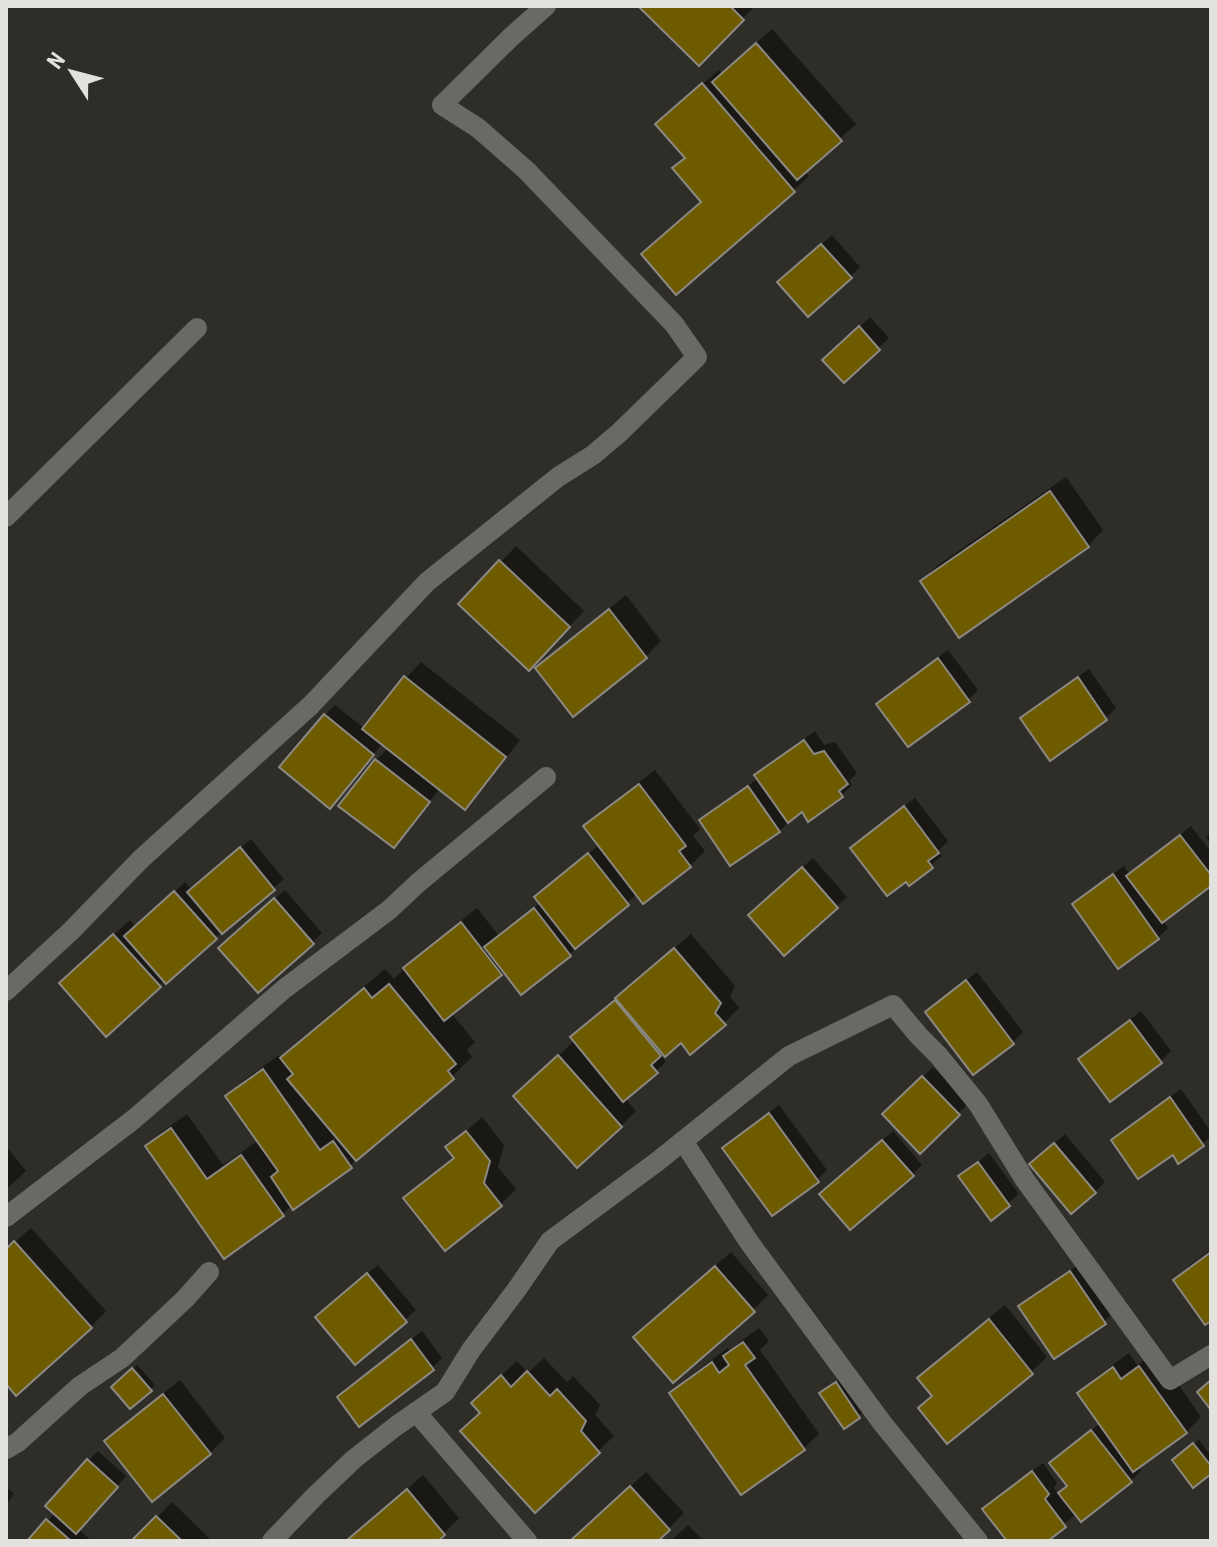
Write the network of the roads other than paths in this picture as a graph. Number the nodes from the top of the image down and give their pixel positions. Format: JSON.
{"nodes":[{"id":1,"x":546,"y":6,"type":"edge"},
{"id":2,"x":197,"y":328,"type":"dead end"},
{"id":3,"x":6,"y":517,"type":"edge"},
{"id":4,"x":546,"y":777,"type":"dead end"},
{"id":5,"x":6,"y":991,"type":"edge"},
{"id":6,"x":683,"y":1141,"type":"junction"},
{"id":7,"x":6,"y":1217,"type":"edge"},
{"id":8,"x":209,"y":1272,"type":"dead end"},
{"id":9,"x":1211,"y":1355,"type":"edge"},
{"id":10,"x":416,"y":1412,"type":"junction"},
{"id":11,"x":6,"y":1449,"type":"edge"},
{"id":12,"x":272,"y":1541,"type":"edge"},
{"id":13,"x":527,"y":1541,"type":"edge"},
{"id":14,"x":978,"y":1541,"type":"edge"}],
"edges":[{"from":1,"to":5,"type":"street"},
{"from":2,"to":3,"type":"street"},
{"from":4,"to":7,"type":"street"},
{"from":6,"to":9,"type":"street"},
{"from":6,"to":10,"type":"street"},
{"from":6,"to":14,"type":"street"},
{"from":8,"to":11,"type":"street"},
{"from":10,"to":12,"type":"street"},
{"from":10,"to":13,"type":"street"}]}
